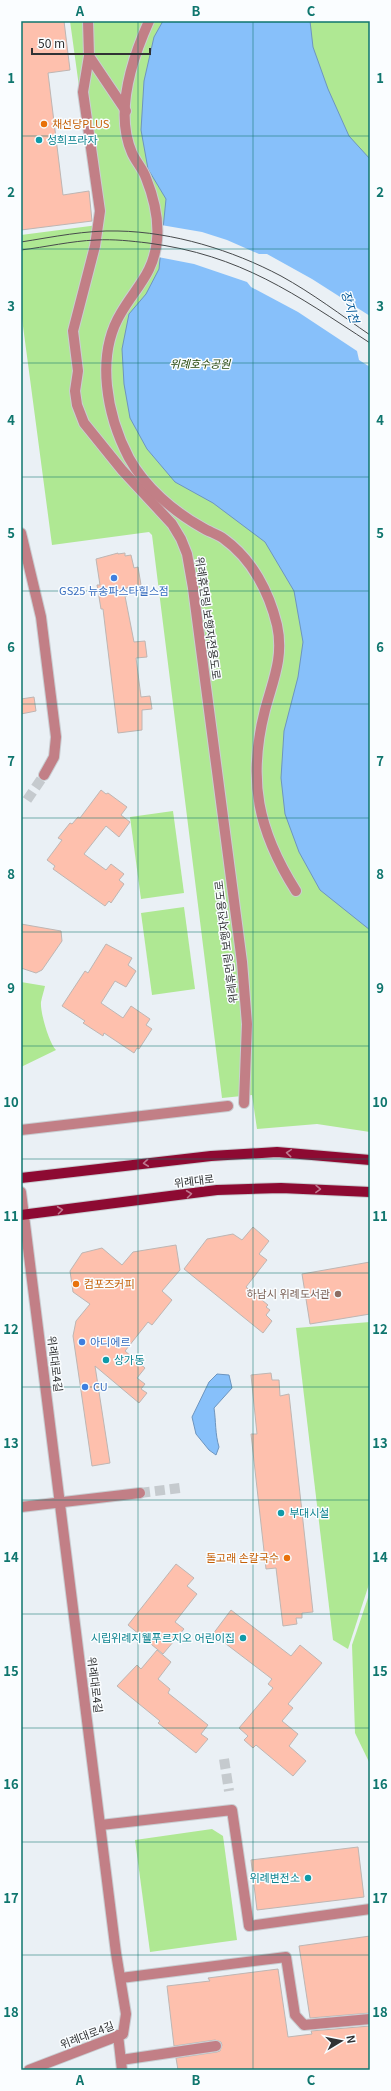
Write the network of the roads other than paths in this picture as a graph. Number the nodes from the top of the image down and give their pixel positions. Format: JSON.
{"nodes":[{"id":1,"x":88,"y":21,"type":"edge"},
{"id":2,"x":149,"y":21,"type":"edge"},
{"id":3,"x":89,"y":56,"type":"junction"},
{"id":4,"x":126,"y":111,"type":"junction"},
{"id":5,"x":21,"y":533,"type":"edge"},
{"id":6,"x":44,"y":775,"type":"tunnel mouth"},
{"id":7,"x":296,"y":891,"type":"dead end"},
{"id":8,"x":244,"y":1103,"type":"dead end"},
{"id":9,"x":228,"y":1106,"type":"dead end"},
{"id":10,"x":21,"y":1130,"type":"edge"},
{"id":11,"x":370,"y":1160,"type":"edge"},
{"id":12,"x":21,"y":1178,"type":"edge"},
{"id":13,"x":21,"y":1192,"type":"edge"},
{"id":14,"x":370,"y":1192,"type":"edge"},
{"id":15,"x":22,"y":1215,"type":"edge"},
{"id":16,"x":140,"y":1493,"type":"tunnel mouth"},
{"id":17,"x":60,"y":1502,"type":"junction"},
{"id":18,"x":21,"y":1507,"type":"edge"},
{"id":19,"x":101,"y":1825,"type":"junction"},
{"id":20,"x":370,"y":1909,"type":"edge"},
{"id":21,"x":120,"y":1978,"type":"junction"},
{"id":22,"x":370,"y":2019,"type":"edge"},
{"id":23,"x":118,"y":2035,"type":"junction"},
{"id":24,"x":216,"y":2046,"type":"dead end"},
{"id":25,"x":122,"y":2065,"type":"edge"},
{"id":26,"x":29,"y":2070,"type":"edge"}],
"edges":[{"from":1,"to":3,"type":"street","name":"위례휴먼링 보행자전용도로"},
{"from":2,"to":4,"type":"street"},
{"from":3,"to":4,"type":"street"},
{"from":3,"to":8,"type":"street","name":"위례휴먼링 보행자전용도로"},
{"from":4,"to":7,"type":"street"},
{"from":5,"to":6,"type":"street"},
{"from":9,"to":10,"type":"street"},
{"from":11,"to":12,"type":"main road","name":"위례대로","one_way":true},
{"from":13,"to":15,"type":"street","name":"위례대로4길"},
{"from":15,"to":14,"type":"main road","name":"위례대로","one_way":true},
{"from":15,"to":17,"type":"street","name":"위례대로4길"},
{"from":16,"to":17,"type":"street"},
{"from":17,"to":18,"type":"street"},
{"from":17,"to":19,"type":"street","name":"위례대로4길"},
{"from":19,"to":20,"type":"street"},
{"from":19,"to":21,"type":"street","name":"위례대로4길"},
{"from":21,"to":22,"type":"street"},
{"from":21,"to":23,"type":"street","name":"위례대로4길"},
{"from":23,"to":25,"type":"street"},
{"from":23,"to":26,"type":"street","name":"위례대로4길"},
{"from":24,"to":25,"type":"street"}]}
